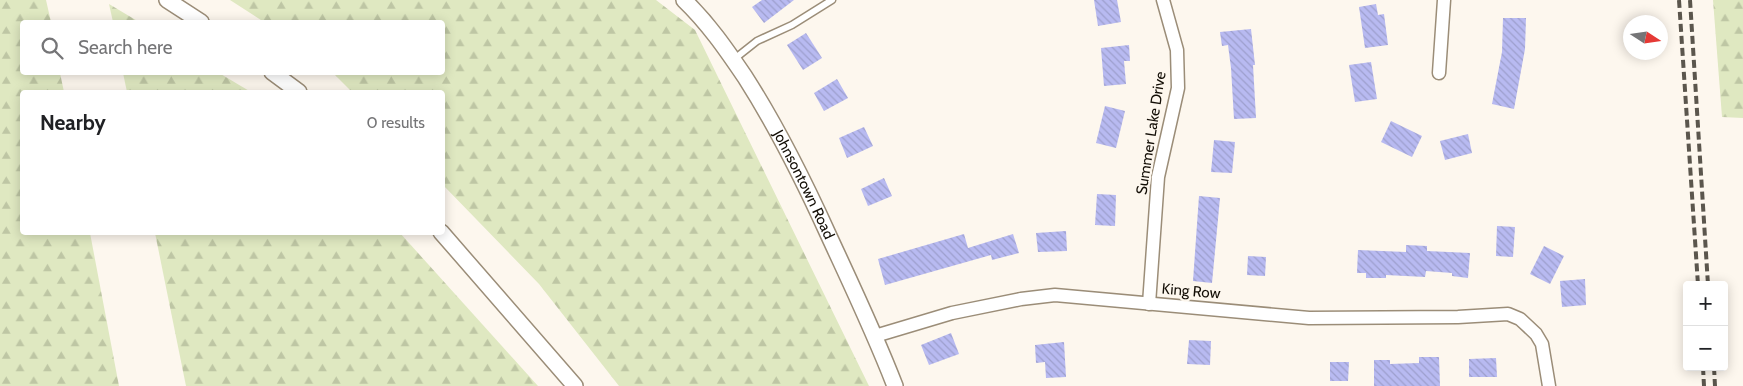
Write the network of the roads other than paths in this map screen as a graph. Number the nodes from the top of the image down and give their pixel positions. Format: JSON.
{"nodes":[{"id":1,"x":167,"y":0,"type":"edge"},
{"id":2,"x":684,"y":0,"type":"edge"},
{"id":3,"x":832,"y":0,"type":"edge"},
{"id":4,"x":1163,"y":0,"type":"edge"},
{"id":5,"x":1444,"y":0,"type":"edge"},
{"id":6,"x":198,"y":20,"type":"edge"},
{"id":7,"x":733,"y":60,"type":"junction"},
{"id":8,"x":1439,"y":73,"type":"dead end"},
{"id":9,"x":276,"y":75,"type":"edge"},
{"id":10,"x":296,"y":90,"type":"edge"},
{"id":11,"x":445,"y":235,"type":"edge"},
{"id":12,"x":1148,"y":304,"type":"junction"},
{"id":13,"x":875,"y":336,"type":"junction"},
{"id":14,"x":575,"y":386,"type":"edge"},
{"id":15,"x":895,"y":386,"type":"edge"},
{"id":16,"x":1549,"y":386,"type":"edge"}],
"edges":[{"from":1,"to":6,"type":"street"},
{"from":2,"to":7,"type":"street","name":"Johnsontown Road"},
{"from":3,"to":7,"type":"lane"},
{"from":4,"to":12,"type":"street","name":"Summer Lake Drive"},
{"from":5,"to":8,"type":"street"},
{"from":7,"to":13,"type":"street","name":"Johnsontown Road"},
{"from":9,"to":10,"type":"street"},
{"from":11,"to":14,"type":"street"},
{"from":12,"to":13,"type":"street","name":"King Row"},
{"from":12,"to":16,"type":"street","name":"King Row"},
{"from":13,"to":15,"type":"street","name":"Johnsontown Road"}]}
